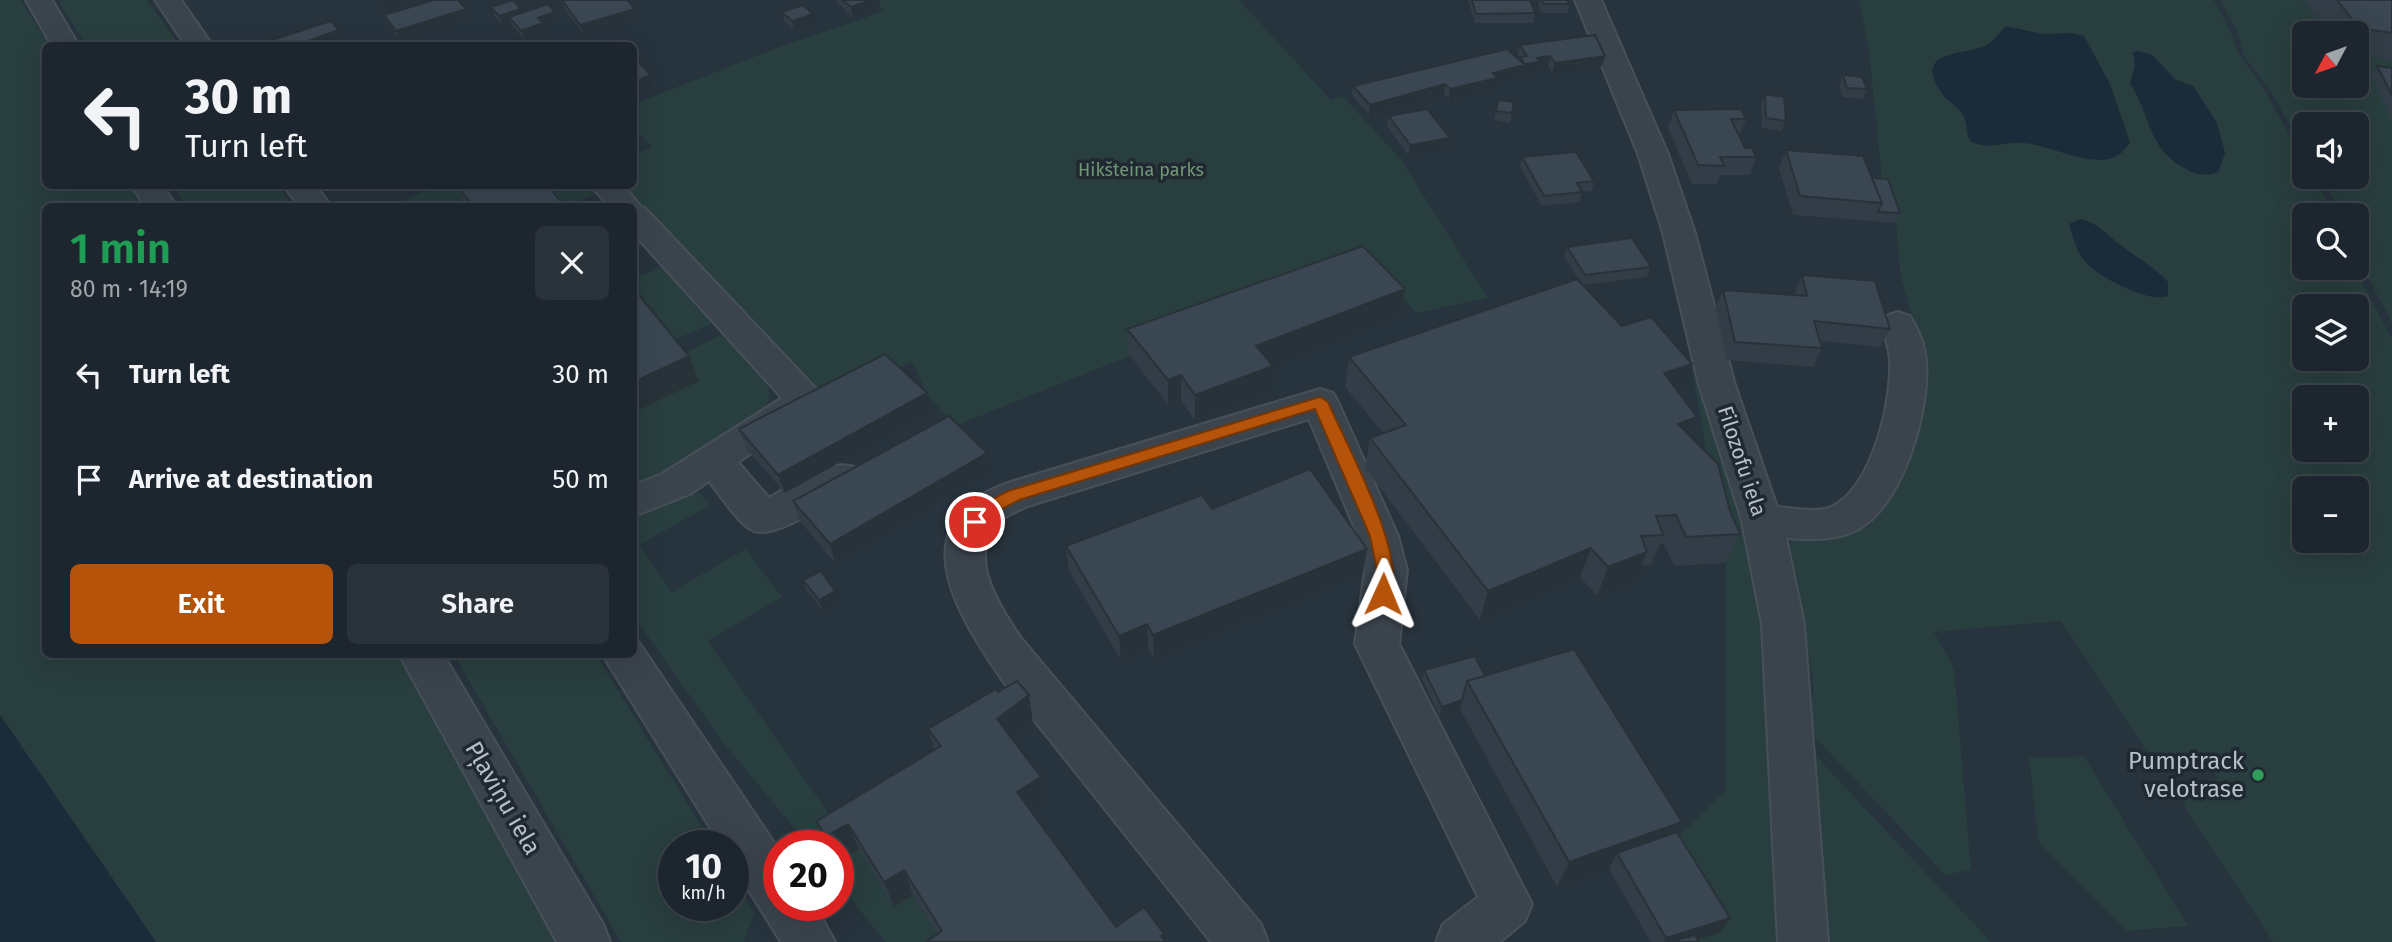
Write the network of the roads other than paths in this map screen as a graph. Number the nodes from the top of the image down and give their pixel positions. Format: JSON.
{"nodes":[{"id":1,"x":39,"y":0,"type":"edge"},
{"id":2,"x":169,"y":0,"type":"edge"},
{"id":3,"x":1588,"y":0,"type":"edge"},
{"id":4,"x":63,"y":42,"type":"edge"},
{"id":5,"x":197,"y":42,"type":"edge"},
{"id":6,"x":610,"y":189,"type":"edge"},
{"id":7,"x":623,"y":203,"type":"edge"},
{"id":8,"x":637,"y":218,"type":"edge"},
{"id":9,"x":1898,"y":324,"type":"dead end"},
{"id":10,"x":714,"y":461,"type":"junction"},
{"id":11,"x":867,"y":462,"type":"edge"},
{"id":12,"x":637,"y":500,"type":"edge"},
{"id":13,"x":1762,"y":521,"type":"junction"},
{"id":14,"x":422,"y":658,"type":"edge"},
{"id":15,"x":627,"y":658,"type":"edge"},
{"id":16,"x":763,"y":868,"type":"edge"},
{"id":17,"x":796,"y":921,"type":"edge"},
{"id":18,"x":585,"y":942,"type":"edge"},
{"id":19,"x":810,"y":942,"type":"edge"},
{"id":20,"x":1243,"y":942,"type":"edge"},
{"id":21,"x":1461,"y":942,"type":"edge"},
{"id":22,"x":1803,"y":942,"type":"edge"}],
"edges":[{"from":1,"to":4,"type":"street"},
{"from":2,"to":5,"type":"street"},
{"from":3,"to":13,"type":"street","name":"Filozofu iela"},
{"from":6,"to":7,"type":"street"},
{"from":8,"to":10,"type":"street"},
{"from":9,"to":13,"type":"street"},
{"from":10,"to":11,"type":"street"},
{"from":10,"to":12,"type":"street"},
{"from":13,"to":22,"type":"street","name":"Filozofu iela"},
{"from":14,"to":18,"type":"street","name":"Pļaviņu iela"},
{"from":15,"to":16,"type":"street"},
{"from":17,"to":19,"type":"street"},
{"from":20,"to":21,"type":"street"}]}
